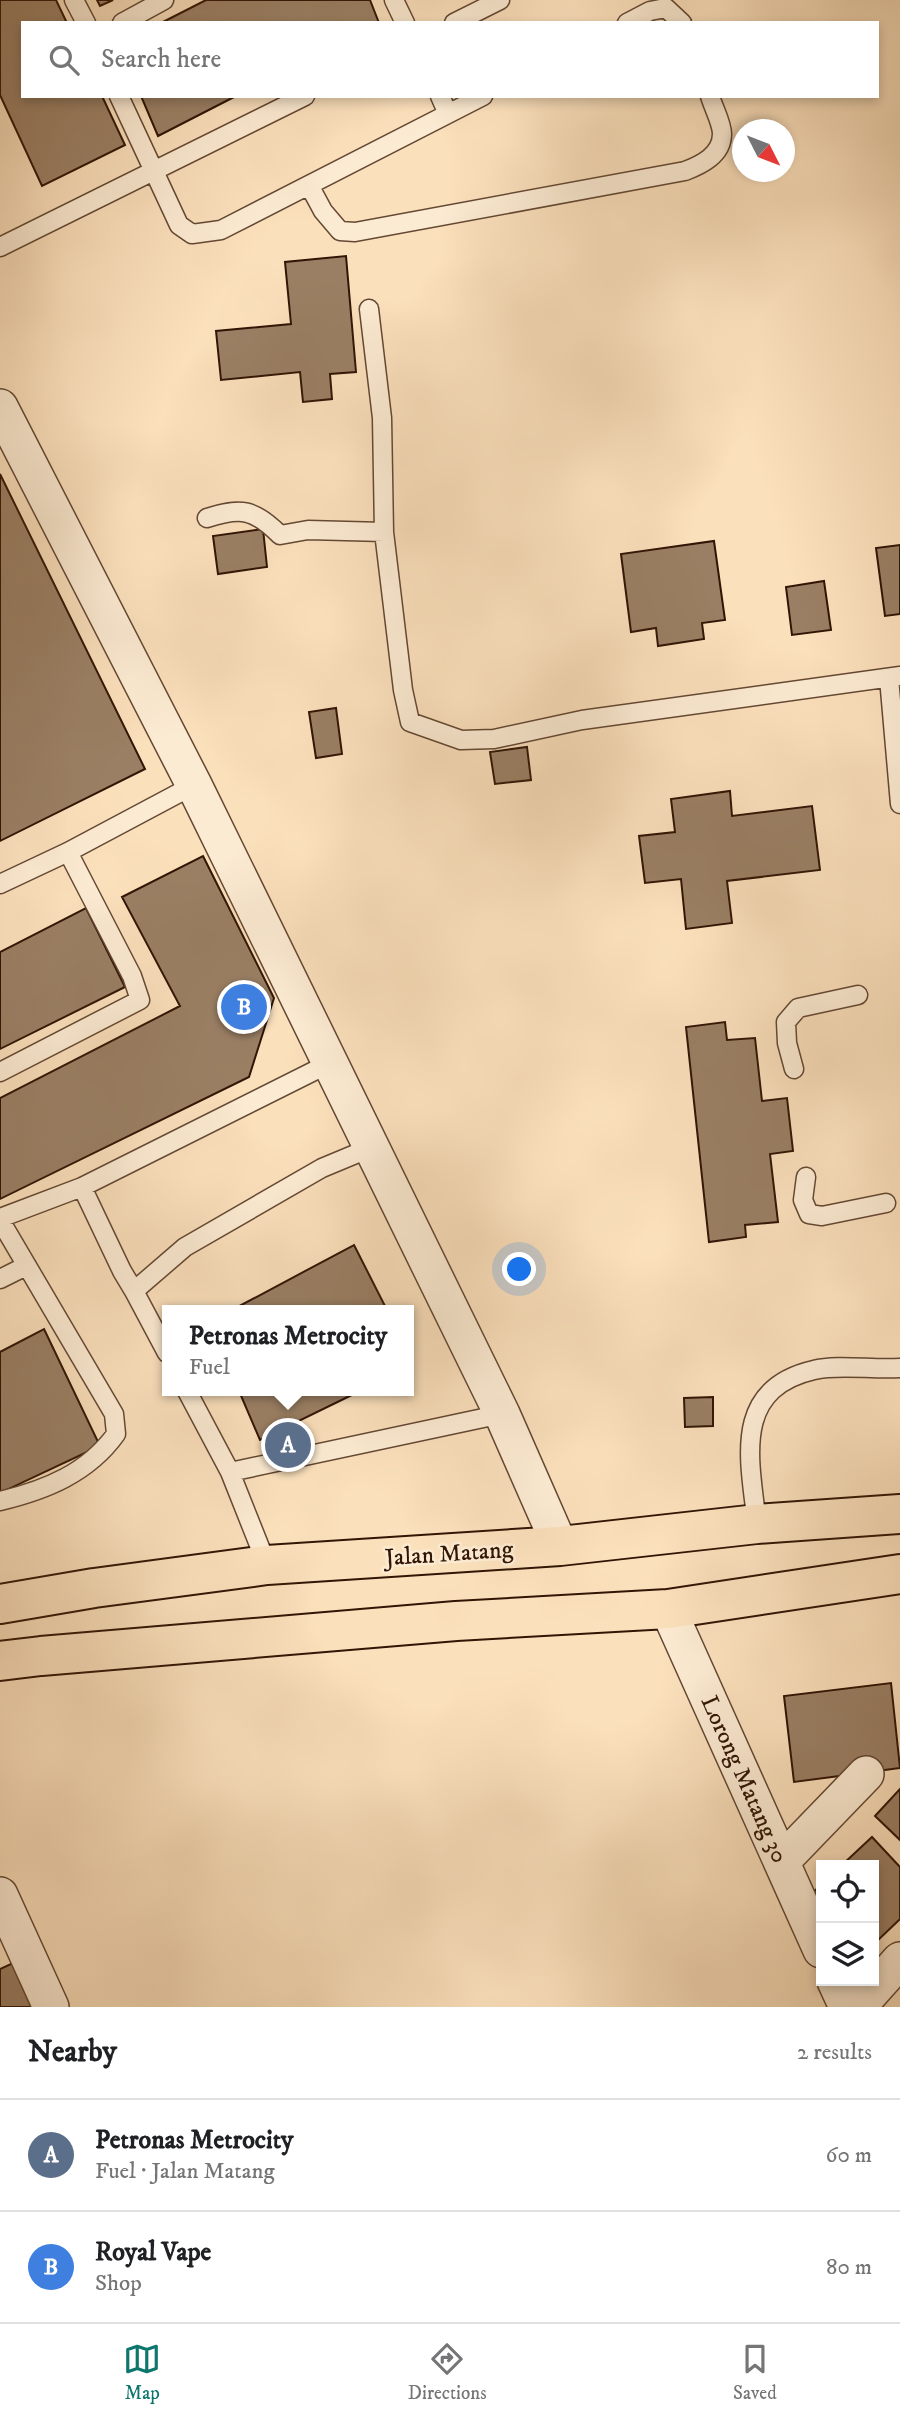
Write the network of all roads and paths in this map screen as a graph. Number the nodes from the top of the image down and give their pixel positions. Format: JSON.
{"nodes":[{"id":1,"x":74,"y":0,"type":"edge"},
{"id":2,"x":164,"y":0,"type":"edge"},
{"id":3,"x":394,"y":0,"type":"edge"},
{"id":4,"x":500,"y":0,"type":"edge"},
{"id":5,"x":662,"y":4,"type":"edge"},
{"id":6,"x":85,"y":21,"type":"edge"},
{"id":7,"x":126,"y":21,"type":"edge"},
{"id":8,"x":404,"y":21,"type":"edge"},
{"id":9,"x":458,"y":21,"type":"edge"},
{"id":10,"x":631,"y":21,"type":"edge"},
{"id":11,"x":680,"y":21,"type":"edge"},
{"id":12,"x":120,"y":98,"type":"edge"},
{"id":13,"x":301,"y":98,"type":"edge"},
{"id":14,"x":441,"y":98,"type":"edge"},
{"id":15,"x":479,"y":98,"type":"edge"},
{"id":16,"x":711,"y":98,"type":"edge"},
{"id":17,"x":448,"y":114,"type":"junction"},
{"id":18,"x":153,"y":172,"type":"junction"},
{"id":19,"x":309,"y":185,"type":"junction"},
{"id":20,"x":1,"y":243,"type":"edge"},
{"id":21,"x":369,"y":309,"type":"dead end"},
{"id":22,"x":0,"y":407,"type":"edge"},
{"id":23,"x":207,"y":518,"type":"dead end"},
{"id":24,"x":384,"y":532,"type":"junction"},
{"id":25,"x":895,"y":677,"type":"edge"},
{"id":26,"x":194,"y":785,"type":"junction"},
{"id":27,"x":900,"y":804,"type":"edge"},
{"id":28,"x":68,"y":852,"type":"junction"},
{"id":29,"x":0,"y":884,"type":"edge"},
{"id":30,"x":858,"y":995,"type":"dead end"},
{"id":31,"x":330,"y":1063,"type":"junction"},
{"id":32,"x":794,"y":1069,"type":"dead end"},
{"id":33,"x":0,"y":1072,"type":"edge"},
{"id":34,"x":370,"y":1148,"type":"junction"},
{"id":35,"x":806,"y":1177,"type":"dead end"},
{"id":36,"x":82,"y":1187,"type":"junction"},
{"id":37,"x":886,"y":1203,"type":"dead end"},
{"id":38,"x":0,"y":1219,"type":"edge"},
{"id":39,"x":26,"y":1266,"type":"junction"},
{"id":40,"x":0,"y":1279,"type":"edge"},
{"id":41,"x":134,"y":1291,"type":"junction"},
{"id":42,"x":162,"y":1344,"type":"edge"},
{"id":43,"x":900,"y":1368,"type":"edge"},
{"id":44,"x":190,"y":1396,"type":"edge"},
{"id":45,"x":502,"y":1414,"type":"junction"},
{"id":46,"x":230,"y":1472,"type":"junction"},
{"id":47,"x":0,"y":1502,"type":"edge"},
{"id":48,"x":900,"y":1514,"type":"edge"},
{"id":49,"x":757,"y":1524,"type":"junction"},
{"id":50,"x":560,"y":1546,"type":"junction"},
{"id":51,"x":268,"y":1565,"type":"junction"},
{"id":52,"x":900,"y":1574,"type":"edge"},
{"id":53,"x":0,"y":1604,"type":"edge"},
{"id":54,"x":668,"y":1609,"type":"junction"},
{"id":55,"x":0,"y":1661,"type":"edge"},
{"id":56,"x":866,"y":1774,"type":"dead end"},
{"id":57,"x":782,"y":1861,"type":"junction"},
{"id":58,"x":0,"y":1895,"type":"edge"},
{"id":59,"x":816,"y":1939,"type":"edge"},
{"id":60,"x":900,"y":1960,"type":"edge"},
{"id":61,"x":837,"y":1986,"type":"edge"},
{"id":62,"x":51,"y":2007,"type":"edge"},
{"id":63,"x":846,"y":2007,"type":"edge"},
{"id":64,"x":858,"y":2007,"type":"edge"}],
"edges":[{"from":1,"to":6,"type":"lane"},
{"from":2,"to":7,"type":"lane"},
{"from":3,"to":8,"type":"lane"},
{"from":4,"to":9,"type":"lane"},
{"from":5,"to":10,"type":"lane"},
{"from":5,"to":11,"type":"lane"},
{"from":12,"to":18,"type":"lane"},
{"from":13,"to":18,"type":"lane"},
{"from":14,"to":17,"type":"lane"},
{"from":15,"to":17,"type":"lane"},
{"from":16,"to":19,"type":"lane"},
{"from":17,"to":19,"type":"lane"},
{"from":18,"to":19,"type":"lane"},
{"from":18,"to":20,"type":"lane"},
{"from":21,"to":24,"type":"lane"},
{"from":22,"to":26,"type":"street"},
{"from":23,"to":24,"type":"lane"},
{"from":24,"to":25,"type":"lane"},
{"from":25,"to":27,"type":"lane"},
{"from":26,"to":28,"type":"lane"},
{"from":26,"to":31,"type":"street"},
{"from":28,"to":29,"type":"lane"},
{"from":28,"to":33,"type":"lane"},
{"from":30,"to":32,"type":"lane"},
{"from":31,"to":34,"type":"street"},
{"from":31,"to":36,"type":"lane"},
{"from":34,"to":41,"type":"lane"},
{"from":34,"to":45,"type":"street"},
{"from":35,"to":37,"type":"lane"},
{"from":36,"to":38,"type":"lane"},
{"from":36,"to":41,"type":"lane"},
{"from":38,"to":39,"type":"lane"},
{"from":39,"to":40,"type":"lane"},
{"from":39,"to":47,"type":"lane"},
{"from":41,"to":42,"type":"lane"},
{"from":43,"to":49,"type":"lane"},
{"from":44,"to":46,"type":"lane"},
{"from":45,"to":46,"type":"lane"},
{"from":45,"to":50,"type":"street"},
{"from":46,"to":51,"type":"lane"},
{"from":48,"to":49,"type":"main road","name":"Jalan Matang"},
{"from":49,"to":50,"type":"main road","name":"Jalan Matang"},
{"from":50,"to":51,"type":"main road","name":"Jalan Matang"},
{"from":51,"to":53,"type":"main road","name":"Jalan Matang"},
{"from":52,"to":54,"type":"main road"},
{"from":54,"to":55,"type":"main road"},
{"from":54,"to":57,"type":"street","name":"Lorong Matang 30"},
{"from":56,"to":57,"type":"street"},
{"from":57,"to":59,"type":"street","name":"Lorong Matang 30"},
{"from":58,"to":62,"type":"street"},
{"from":60,"to":64,"type":"street"},
{"from":61,"to":63,"type":"street"}]}
